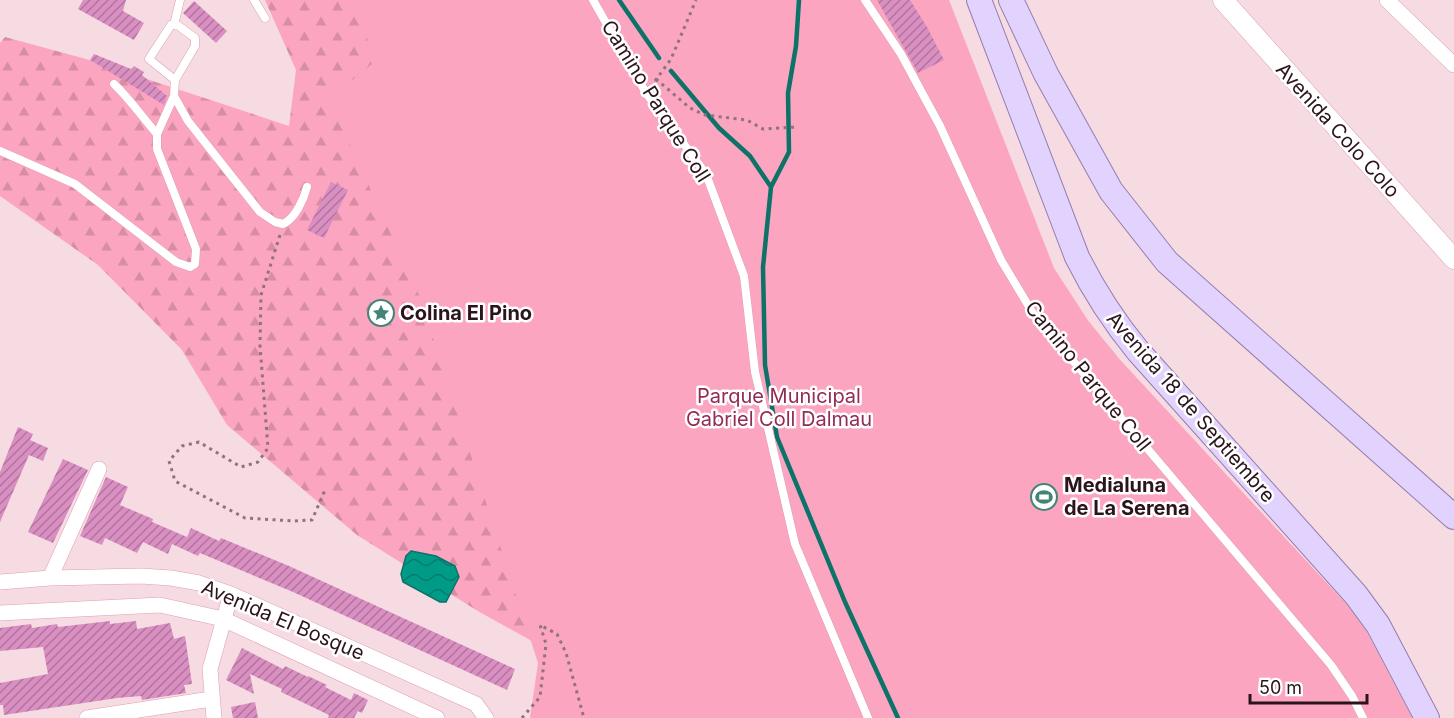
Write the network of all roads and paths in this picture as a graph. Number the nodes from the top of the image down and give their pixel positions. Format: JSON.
{"nodes":[{"id":1,"x":180,"y":0,"type":"edge"},
{"id":2,"x":254,"y":0,"type":"edge"},
{"id":3,"x":593,"y":0,"type":"edge"},
{"id":4,"x":696,"y":0,"type":"edge"},
{"id":5,"x":865,"y":0,"type":"edge"},
{"id":6,"x":978,"y":0,"type":"edge"},
{"id":7,"x":1011,"y":0,"type":"edge"},
{"id":8,"x":1223,"y":0,"type":"edge"},
{"id":9,"x":1387,"y":0,"type":"edge"},
{"id":10,"x":265,"y":18,"type":"dead end"},
{"id":11,"x":174,"y":25,"type":"junction"},
{"id":12,"x":1454,"y":65,"type":"edge"},
{"id":13,"x":656,"y":79,"type":"junction"},
{"id":14,"x":175,"y":80,"type":"junction"},
{"id":15,"x":114,"y":84,"type":"dead end"},
{"id":16,"x":646,"y":93,"type":"junction"},
{"id":17,"x":174,"y":96,"type":"junction"},
{"id":18,"x":797,"y":127,"type":"dead end"},
{"id":19,"x":157,"y":134,"type":"junction"},
{"id":20,"x":0,"y":152,"type":"edge"},
{"id":21,"x":307,"y":187,"type":"dead end"},
{"id":22,"x":284,"y":224,"type":"junction"},
{"id":23,"x":1454,"y":259,"type":"edge"},
{"id":24,"x":99,"y":469,"type":"dead end"},
{"id":25,"x":325,"y":490,"type":"dead end"},
{"id":26,"x":1454,"y":517,"type":"edge"},
{"id":27,"x":50,"y":578,"type":"junction"},
{"id":28,"x":0,"y":582,"type":"edge"},
{"id":29,"x":231,"y":594,"type":"junction"},
{"id":30,"x":0,"y":613,"type":"edge"},
{"id":31,"x":223,"y":619,"type":"junction"},
{"id":32,"x":211,"y":699,"type":"junction"},
{"id":33,"x":484,"y":715,"type":"edge"},
{"id":34,"x":87,"y":718,"type":"edge"},
{"id":35,"x":214,"y":718,"type":"edge"},
{"id":36,"x":437,"y":718,"type":"edge"},
{"id":37,"x":522,"y":718,"type":"edge"},
{"id":38,"x":584,"y":718,"type":"edge"},
{"id":39,"x":868,"y":718,"type":"edge"},
{"id":40,"x":1363,"y":718,"type":"edge"},
{"id":41,"x":1427,"y":718,"type":"edge"}],
"edges":[{"from":1,"to":11,"type":"lane"},
{"from":2,"to":10,"type":"lane"},
{"from":3,"to":16,"type":"lane","name":"Camino Parque Coll"},
{"from":4,"to":13,"type":"path"},
{"from":5,"to":40,"type":"lane","name":"Camino Parque Coll"},
{"from":6,"to":41,"type":"main road","name":"Avenida 18 de Septiembre"},
{"from":7,"to":26,"type":"main road"},
{"from":8,"to":23,"type":"street","name":"Avenida Colo Colo"},
{"from":9,"to":12,"type":"street"},
{"from":11,"to":14,"type":"lane"},
{"from":11,"to":14,"type":"lane"},
{"from":13,"to":16,"type":"path"},
{"from":13,"to":18,"type":"path"},
{"from":14,"to":17,"type":"lane"},
{"from":15,"to":19,"type":"lane"},
{"from":16,"to":39,"type":"lane","name":"Camino Parque Coll"},
{"from":17,"to":19,"type":"lane"},
{"from":17,"to":22,"type":"lane"},
{"from":19,"to":20,"type":"lane"},
{"from":21,"to":22,"type":"lane"},
{"from":22,"to":25,"type":"path"},
{"from":24,"to":27,"type":"street"},
{"from":27,"to":28,"type":"street","name":"Avenida El Bosque"},
{"from":27,"to":29,"type":"street","name":"Avenida El Bosque"},
{"from":29,"to":31,"type":"street"},
{"from":29,"to":33,"type":"street","name":"Avenida El Bosque"},
{"from":30,"to":31,"type":"street","name":"Avenida El Bosque"},
{"from":31,"to":32,"type":"street"},
{"from":31,"to":36,"type":"street","name":"Avenida El Bosque"},
{"from":32,"to":34,"type":"street"},
{"from":32,"to":35,"type":"street"},
{"from":37,"to":38,"type":"path"}]}
